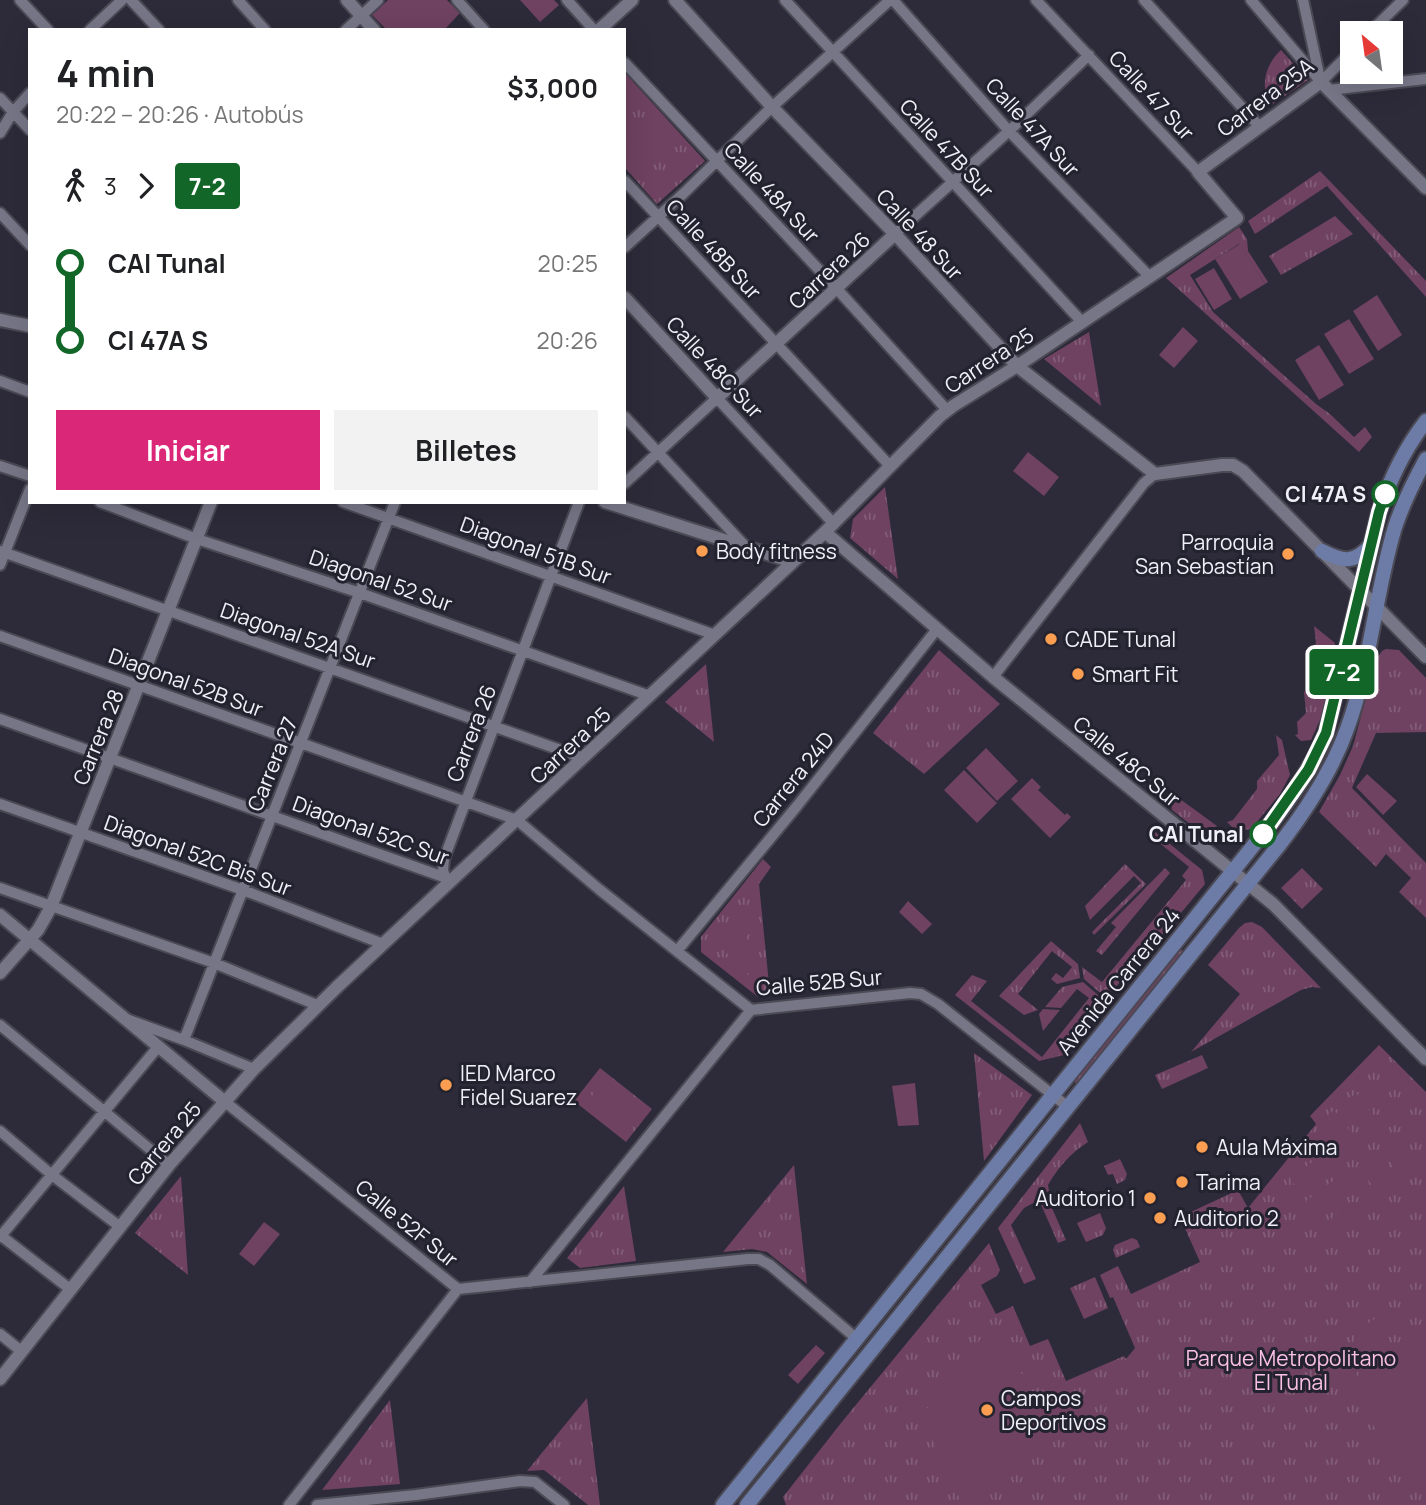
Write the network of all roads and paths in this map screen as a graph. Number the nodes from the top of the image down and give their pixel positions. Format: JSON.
{"nodes":[{"id":1,"x":20,"y":0,"type":"edge"},
{"id":2,"x":122,"y":0,"type":"edge"},
{"id":3,"x":131,"y":0,"type":"edge"},
{"id":4,"x":238,"y":0,"type":"edge"},
{"id":5,"x":346,"y":0,"type":"edge"},
{"id":6,"x":378,"y":0,"type":"edge"},
{"id":7,"x":457,"y":0,"type":"edge"},
{"id":8,"x":567,"y":0,"type":"edge"},
{"id":9,"x":632,"y":0,"type":"edge"},
{"id":10,"x":675,"y":0,"type":"edge"},
{"id":11,"x":785,"y":0,"type":"edge"},
{"id":12,"x":892,"y":0,"type":"edge"},
{"id":13,"x":1036,"y":0,"type":"edge"},
{"id":14,"x":1144,"y":0,"type":"edge"},
{"id":15,"x":1251,"y":0,"type":"edge"},
{"id":16,"x":1303,"y":0,"type":"edge"},
{"id":17,"x":1403,"y":0,"type":"edge"},
{"id":18,"x":361,"y":16,"type":"junction"},
{"id":19,"x":1382,"y":21,"type":"edge"},
{"id":20,"x":46,"y":28,"type":"edge"},
{"id":21,"x":92,"y":28,"type":"edge"},
{"id":22,"x":157,"y":28,"type":"edge"},
{"id":23,"x":263,"y":28,"type":"edge"},
{"id":24,"x":348,"y":28,"type":"edge"},
{"id":25,"x":372,"y":28,"type":"edge"},
{"id":26,"x":482,"y":28,"type":"edge"},
{"id":27,"x":594,"y":28,"type":"edge"},
{"id":28,"x":598,"y":28,"type":"edge"},
{"id":29,"x":833,"y":52,"type":"junction"},
{"id":30,"x":1088,"y":55,"type":"junction"},
{"id":31,"x":626,"y":64,"type":"edge"},
{"id":32,"x":1340,"y":67,"type":"edge"},
{"id":33,"x":1426,"y":79,"type":"edge"},
{"id":34,"x":1325,"y":86,"type":"junction"},
{"id":35,"x":28,"y":95,"type":"edge"},
{"id":36,"x":0,"y":98,"type":"edge"},
{"id":37,"x":772,"y":107,"type":"junction"},
{"id":38,"x":13,"y":112,"type":"junction"},
{"id":39,"x":1259,"y":126,"type":"junction"},
{"id":40,"x":28,"y":128,"type":"edge"},
{"id":41,"x":1009,"y":131,"type":"junction"},
{"id":42,"x":0,"y":133,"type":"edge"},
{"id":43,"x":716,"y":161,"type":"junction"},
{"id":44,"x":1198,"y":172,"type":"junction"},
{"id":45,"x":952,"y":181,"type":"junction"},
{"id":46,"x":626,"y":182,"type":"edge"},
{"id":47,"x":1426,"y":188,"type":"edge"},
{"id":48,"x":0,"y":214,"type":"edge"},
{"id":49,"x":657,"y":216,"type":"junction"},
{"id":50,"x":1237,"y":218,"type":"joint"},
{"id":51,"x":895,"y":234,"type":"junction"},
{"id":52,"x":28,"y":243,"type":"edge"},
{"id":53,"x":626,"y":246,"type":"edge"},
{"id":54,"x":1149,"y":276,"type":"junction"},
{"id":55,"x":837,"y":289,"type":"junction"},
{"id":56,"x":626,"y":299,"type":"edge"},
{"id":57,"x":0,"y":320,"type":"edge"},
{"id":58,"x":1082,"y":321,"type":"junction"},
{"id":59,"x":28,"y":326,"type":"edge"},
{"id":60,"x":776,"y":344,"type":"junction"},
{"id":61,"x":1017,"y":366,"type":"junction"},
{"id":62,"x":0,"y":381,"type":"edge"},
{"id":63,"x":28,"y":391,"type":"edge"},
{"id":64,"x":717,"y":398,"type":"junction"},
{"id":65,"x":947,"y":410,"type":"junction"},
{"id":66,"x":626,"y":418,"type":"edge"},
{"id":67,"x":1426,"y":421,"type":"edge"},
{"id":68,"x":657,"y":452,"type":"junction"},
{"id":69,"x":1426,"y":459,"type":"edge"},
{"id":70,"x":0,"y":466,"type":"edge"},
{"id":71,"x":890,"y":466,"type":"junction"},
{"id":72,"x":1155,"y":474,"type":"junction"},
{"id":73,"x":28,"y":475,"type":"edge"},
{"id":74,"x":626,"y":482,"type":"edge"},
{"id":75,"x":28,"y":493,"type":"edge"},
{"id":76,"x":105,"y":504,"type":"edge"},
{"id":77,"x":210,"y":504,"type":"edge"},
{"id":78,"x":349,"y":504,"type":"edge"},
{"id":79,"x":394,"y":504,"type":"edge"},
{"id":80,"x":578,"y":504,"type":"edge"},
{"id":81,"x":612,"y":504,"type":"edge"},
{"id":82,"x":389,"y":518,"type":"junction"},
{"id":83,"x":830,"y":528,"type":"junction"},
{"id":84,"x":198,"y":539,"type":"junction"},
{"id":85,"x":1372,"y":544,"type":"junction"},
{"id":86,"x":744,"y":545,"type":"junction"},
{"id":87,"x":2,"y":551,"type":"edge"},
{"id":88,"x":1322,"y":551,"type":"junction"},
{"id":89,"x":793,"y":562,"type":"junction"},
{"id":90,"x":0,"y":565,"type":"edge"},
{"id":91,"x":551,"y":576,"type":"junction"},
{"id":92,"x":1361,"y":591,"type":"junction"},
{"id":93,"x":360,"y":593,"type":"junction"},
{"id":94,"x":1377,"y":607,"type":"junction"},
{"id":95,"x":169,"y":610,"type":"junction"},
{"id":96,"x":937,"y":629,"type":"junction"},
{"id":97,"x":715,"y":635,"type":"junction"},
{"id":98,"x":0,"y":636,"type":"edge"},
{"id":99,"x":523,"y":650,"type":"junction"},
{"id":100,"x":1426,"y":657,"type":"edge"},
{"id":101,"x":331,"y":667,"type":"junction"},
{"id":102,"x":993,"y":677,"type":"junction"},
{"id":103,"x":139,"y":686,"type":"junction"},
{"id":104,"x":650,"y":696,"type":"junction"},
{"id":105,"x":0,"y":719,"type":"edge"},
{"id":106,"x":494,"y":726,"type":"junction"},
{"id":107,"x":301,"y":743,"type":"junction"},
{"id":108,"x":111,"y":758,"type":"junction"},
{"id":109,"x":583,"y":758,"type":"junction"},
{"id":110,"x":466,"y":802,"type":"junction"},
{"id":111,"x":0,"y":804,"type":"edge"},
{"id":112,"x":272,"y":816,"type":"junction"},
{"id":113,"x":517,"y":820,"type":"junction"},
{"id":114,"x":81,"y":832,"type":"junction"},
{"id":115,"x":444,"y":859,"type":"junction"},
{"id":116,"x":1233,"y":871,"type":"junction"},
{"id":117,"x":430,"y":872,"type":"junction"},
{"id":118,"x":449,"y":879,"type":"junction"},
{"id":119,"x":1248,"y":883,"type":"junction"},
{"id":120,"x":0,"y":888,"type":"edge"},
{"id":121,"x":243,"y":890,"type":"junction"},
{"id":122,"x":51,"y":906,"type":"junction"},
{"id":123,"x":0,"y":915,"type":"edge"},
{"id":124,"x":29,"y":940,"type":"junction"},
{"id":125,"x":383,"y":944,"type":"junction"},
{"id":126,"x":677,"y":951,"type":"junction"},
{"id":127,"x":214,"y":963,"type":"junction"},
{"id":128,"x":0,"y":973,"type":"edge"},
{"id":129,"x":317,"y":1005,"type":"junction"},
{"id":130,"x":751,"y":1010,"type":"junction"},
{"id":131,"x":123,"y":1017,"type":"junction"},
{"id":132,"x":0,"y":1025,"type":"edge"},
{"id":133,"x":184,"y":1040,"type":"junction"},
{"id":134,"x":158,"y":1047,"type":"junction"},
{"id":135,"x":1426,"y":1059,"type":"edge"},
{"id":136,"x":254,"y":1069,"type":"junction"},
{"id":137,"x":1053,"y":1095,"type":"junction"},
{"id":138,"x":224,"y":1101,"type":"junction"},
{"id":139,"x":1068,"y":1107,"type":"junction"},
{"id":140,"x":104,"y":1111,"type":"junction"},
{"id":141,"x":0,"y":1131,"type":"edge"},
{"id":142,"x":169,"y":1165,"type":"junction"},
{"id":143,"x":52,"y":1175,"type":"junction"},
{"id":144,"x":119,"y":1226,"type":"junction"},
{"id":145,"x":0,"y":1236,"type":"edge"},
{"id":146,"x":530,"y":1282,"type":"junction"},
{"id":147,"x":70,"y":1289,"type":"junction"},
{"id":148,"x":458,"y":1289,"type":"junction"},
{"id":149,"x":0,"y":1334,"type":"edge"},
{"id":150,"x":857,"y":1339,"type":"junction"},
{"id":151,"x":21,"y":1351,"type":"junction"},
{"id":152,"x":0,"y":1379,"type":"edge"},
{"id":153,"x":289,"y":1505,"type":"edge"},
{"id":154,"x":317,"y":1505,"type":"edge"},
{"id":155,"x":564,"y":1505,"type":"edge"},
{"id":156,"x":723,"y":1505,"type":"edge"},
{"id":157,"x":747,"y":1505,"type":"edge"}],
"edges":[{"from":1,"to":20,"type":"street"},
{"from":2,"to":21,"type":"street"},
{"from":3,"to":22,"type":"street"},
{"from":4,"to":23,"type":"street"},
{"from":5,"to":18,"type":"street"},
{"from":6,"to":18,"type":"street"},
{"from":7,"to":26,"type":"street"},
{"from":8,"to":27,"type":"street"},
{"from":9,"to":28,"type":"street"},
{"from":10,"to":37,"type":"street","name":"Calle 48 Sur"},
{"from":11,"to":29,"type":"street","name":"Calle 47B Sur"},
{"from":12,"to":29,"type":"street"},
{"from":12,"to":41,"type":"street","name":"Calle 47A Sur"},
{"from":13,"to":30,"type":"street","name":"Calle 47 Sur"},
{"from":14,"to":39,"type":"street"},
{"from":15,"to":34,"type":"street"},
{"from":16,"to":34,"type":"street"},
{"from":17,"to":19,"type":"street"},
{"from":18,"to":24,"type":"street"},
{"from":18,"to":25,"type":"street"},
{"from":29,"to":37,"type":"street"},
{"from":29,"to":45,"type":"street","name":"Calle 47B Sur"},
{"from":30,"to":41,"type":"street","name":"Carrera 26"},
{"from":30,"to":44,"type":"street","name":"Calle 47 Sur"},
{"from":31,"to":43,"type":"street","name":"Calle 48A Sur"},
{"from":32,"to":34,"type":"street","name":"Carrera 25A"},
{"from":33,"to":34,"type":"street"},
{"from":34,"to":39,"type":"street","name":"Carrera 25A"},
{"from":34,"to":47,"type":"street"},
{"from":35,"to":38,"type":"street"},
{"from":36,"to":38,"type":"street"},
{"from":37,"to":43,"type":"street"},
{"from":37,"to":51,"type":"street","name":"Calle 48 Sur"},
{"from":38,"to":40,"type":"street"},
{"from":38,"to":42,"type":"street"},
{"from":39,"to":44,"type":"street","name":"Carrera 25A"},
{"from":41,"to":45,"type":"street","name":"Carrera 26"},
{"from":41,"to":54,"type":"street","name":"Calle 47A Sur"},
{"from":43,"to":49,"type":"street"},
{"from":43,"to":55,"type":"street","name":"Calle 48A Sur"},
{"from":44,"to":50,"type":"street","name":"Calle 47 Sur"},
{"from":45,"to":51,"type":"street","name":"Carrera 26"},
{"from":45,"to":58,"type":"street","name":"Calle 47B Sur"},
{"from":46,"to":49,"type":"street","name":"Calle 48B Sur"},
{"from":48,"to":52,"type":"street"},
{"from":49,"to":53,"type":"street"},
{"from":49,"to":60,"type":"street","name":"Calle 48B Sur"},
{"from":50,"to":54,"type":"street","name":"Carrera 25"},
{"from":51,"to":55,"type":"street","name":"Carrera 26"},
{"from":51,"to":61,"type":"street","name":"Calle 48 Sur"},
{"from":54,"to":58,"type":"street","name":"Carrera 25"},
{"from":55,"to":60,"type":"street","name":"Carrera 26"},
{"from":55,"to":65,"type":"street","name":"Calle 48A Sur"},
{"from":56,"to":64,"type":"street","name":"Calle 48C Sur"},
{"from":57,"to":59,"type":"street"},
{"from":58,"to":61,"type":"street","name":"Carrera 25"},
{"from":60,"to":64,"type":"street","name":"Carrera 26"},
{"from":60,"to":71,"type":"street","name":"Calle 48B Sur"},
{"from":61,"to":65,"type":"street","name":"Carrera 25"},
{"from":61,"to":72,"type":"street","name":"Calle 48 Sur"},
{"from":62,"to":63,"type":"street"},
{"from":64,"to":68,"type":"street","name":"Carrera 26"},
{"from":64,"to":83,"type":"street","name":"Calle 48C Sur"},
{"from":65,"to":71,"type":"street","name":"Carrera 25"},
{"from":66,"to":68,"type":"street"},
{"from":67,"to":85,"type":"main road","name":"Avenida Carrera 24"},
{"from":68,"to":74,"type":"street","name":"Carrera 26"},
{"from":68,"to":86,"type":"street"},
{"from":69,"to":94,"type":"main road","name":"Avenida Carrera 24"},
{"from":70,"to":73,"type":"street"},
{"from":71,"to":83,"type":"street","name":"Carrera 25"},
{"from":72,"to":88,"type":"street"},
{"from":72,"to":102,"type":"street"},
{"from":75,"to":87,"type":"street"},
{"from":76,"to":84,"type":"street","name":"Diagonal 52 Sur"},
{"from":77,"to":84,"type":"street","name":"Carrera 28"},
{"from":78,"to":82,"type":"street","name":"Diagonal 51B Sur"},
{"from":79,"to":82,"type":"street","name":"Carrera 27"},
{"from":80,"to":91,"type":"street","name":"Carrera 26"},
{"from":81,"to":86,"type":"street"},
{"from":82,"to":91,"type":"street","name":"Diagonal 51B Sur"},
{"from":82,"to":93,"type":"street","name":"Carrera 27"},
{"from":83,"to":89,"type":"street","name":"Carrera 25"},
{"from":83,"to":96,"type":"street","name":"Calle 48C Sur"},
{"from":84,"to":93,"type":"street","name":"Diagonal 52 Sur"},
{"from":84,"to":95,"type":"street","name":"Carrera 28"},
{"from":85,"to":88,"type":"main road"},
{"from":85,"to":92,"type":"main road","name":"Avenida Carrera 24"},
{"from":86,"to":89,"type":"street"},
{"from":87,"to":90,"type":"street"},
{"from":87,"to":95,"type":"street","name":"Diagonal 52A Sur"},
{"from":88,"to":92,"type":"street"},
{"from":89,"to":97,"type":"street","name":"Carrera 25"},
{"from":91,"to":97,"type":"street","name":"Diagonal 51B Sur"},
{"from":91,"to":99,"type":"street","name":"Carrera 26"},
{"from":92,"to":94,"type":"street"},
{"from":92,"to":116,"type":"main road","name":"Avenida Carrera 24"},
{"from":93,"to":99,"type":"street","name":"Diagonal 52 Sur"},
{"from":93,"to":101,"type":"street","name":"Carrera 27"},
{"from":94,"to":100,"type":"street"},
{"from":94,"to":119,"type":"main road","name":"Avenida Carrera 24"},
{"from":95,"to":101,"type":"street","name":"Diagonal 52A Sur"},
{"from":95,"to":103,"type":"street","name":"Carrera 28"},
{"from":96,"to":102,"type":"street","name":"Calle 48C Sur"},
{"from":96,"to":126,"type":"street","name":"Carrera 24D"},
{"from":97,"to":104,"type":"street","name":"Carrera 25"},
{"from":98,"to":103,"type":"street","name":"Diagonal 52B Sur"},
{"from":99,"to":104,"type":"street","name":"Diagonal 52 Sur"},
{"from":99,"to":106,"type":"street","name":"Carrera 26"},
{"from":101,"to":106,"type":"street","name":"Diagonal 52A Sur"},
{"from":101,"to":107,"type":"street","name":"Carrera 27"},
{"from":102,"to":116,"type":"street","name":"Calle 48C Sur"},
{"from":103,"to":107,"type":"street","name":"Diagonal 52B Sur"},
{"from":103,"to":108,"type":"street","name":"Carrera 28"},
{"from":104,"to":109,"type":"street","name":"Carrera 25"},
{"from":105,"to":108,"type":"street","name":"Diagonal 52C Sur"},
{"from":106,"to":109,"type":"street","name":"Diagonal 52A Sur"},
{"from":106,"to":110,"type":"street","name":"Carrera 26"},
{"from":107,"to":110,"type":"street","name":"Diagonal 52B Sur"},
{"from":107,"to":112,"type":"street","name":"Carrera 27"},
{"from":108,"to":112,"type":"street","name":"Diagonal 52C Sur"},
{"from":108,"to":114,"type":"street","name":"Carrera 28"},
{"from":109,"to":113,"type":"street","name":"Carrera 25"},
{"from":110,"to":113,"type":"street","name":"Diagonal 52B Sur"},
{"from":110,"to":115,"type":"street","name":"Carrera 26"},
{"from":111,"to":114,"type":"street","name":"Diagonal 52C Bis Sur"},
{"from":112,"to":117,"type":"street","name":"Diagonal 52C Sur"},
{"from":112,"to":121,"type":"street","name":"Carrera 27"},
{"from":113,"to":118,"type":"street","name":"Carrera 25"},
{"from":113,"to":126,"type":"street","name":"Calle 52B Sur"},
{"from":114,"to":121,"type":"street","name":"Diagonal 52C Bis Sur"},
{"from":114,"to":122,"type":"street","name":"Carrera 28"},
{"from":115,"to":117,"type":"street","name":"Carrera 26"},
{"from":115,"to":118,"type":"street","name":"Carrera 26"},
{"from":116,"to":119,"type":"street","name":"Calle 48C Sur"},
{"from":116,"to":137,"type":"main road","name":"Avenida Carrera 24"},
{"from":117,"to":118,"type":"street","name":"Diagonal 52C Sur"},
{"from":118,"to":125,"type":"street","name":"Carrera 25"},
{"from":119,"to":135,"type":"street","name":"Calle 48C Sur"},
{"from":119,"to":139,"type":"main road","name":"Avenida Carrera 24"},
{"from":120,"to":122,"type":"street"},
{"from":121,"to":125,"type":"street","name":"Diagonal 52C Bis Sur"},
{"from":121,"to":127,"type":"street","name":"Carrera 27"},
{"from":122,"to":124,"type":"street","name":"Carrera 28"},
{"from":122,"to":127,"type":"street"},
{"from":123,"to":124,"type":"street","name":"Calle 52F Sur"},
{"from":124,"to":128,"type":"street","name":"Carrera 28"},
{"from":124,"to":131,"type":"street","name":"Calle 52F Sur"},
{"from":125,"to":129,"type":"street","name":"Carrera 25"},
{"from":126,"to":130,"type":"street","name":"Calle 52B Sur"},
{"from":127,"to":129,"type":"street"},
{"from":127,"to":133,"type":"street","name":"Carrera 27"},
{"from":129,"to":136,"type":"street","name":"Carrera 25"},
{"from":130,"to":137,"type":"street","name":"Calle 52B Sur"},
{"from":130,"to":146,"type":"street"},
{"from":131,"to":133,"type":"street"},
{"from":131,"to":134,"type":"street","name":"Calle 52F Sur"},
{"from":132,"to":140,"type":"street"},
{"from":133,"to":136,"type":"street"},
{"from":134,"to":138,"type":"street","name":"Calle 52F Sur"},
{"from":134,"to":140,"type":"street"},
{"from":136,"to":138,"type":"street","name":"Carrera 25"},
{"from":137,"to":139,"type":"street","name":"Calle 52B Sur"},
{"from":137,"to":150,"type":"main road","name":"Avenida Carrera 24"},
{"from":138,"to":142,"type":"street","name":"Carrera 25"},
{"from":138,"to":148,"type":"street","name":"Calle 52F Sur"},
{"from":139,"to":157,"type":"main road","name":"Avenida Carrera 24"},
{"from":140,"to":142,"type":"street"},
{"from":140,"to":143,"type":"street"},
{"from":141,"to":143,"type":"street"},
{"from":142,"to":144,"type":"street","name":"Carrera 25"},
{"from":143,"to":144,"type":"street"},
{"from":143,"to":145,"type":"street"},
{"from":144,"to":147,"type":"street","name":"Carrera 25"},
{"from":145,"to":147,"type":"street"},
{"from":146,"to":148,"type":"street","name":"Calle 52F Sur"},
{"from":146,"to":150,"type":"street","name":"Calle 52F Sur"},
{"from":147,"to":151,"type":"street","name":"Carrera 25"},
{"from":148,"to":153,"type":"street"},
{"from":149,"to":151,"type":"street"},
{"from":150,"to":156,"type":"main road","name":"Avenida Carrera 24"},
{"from":151,"to":152,"type":"street","name":"Carrera 25"},
{"from":154,"to":155,"type":"street"}]}
